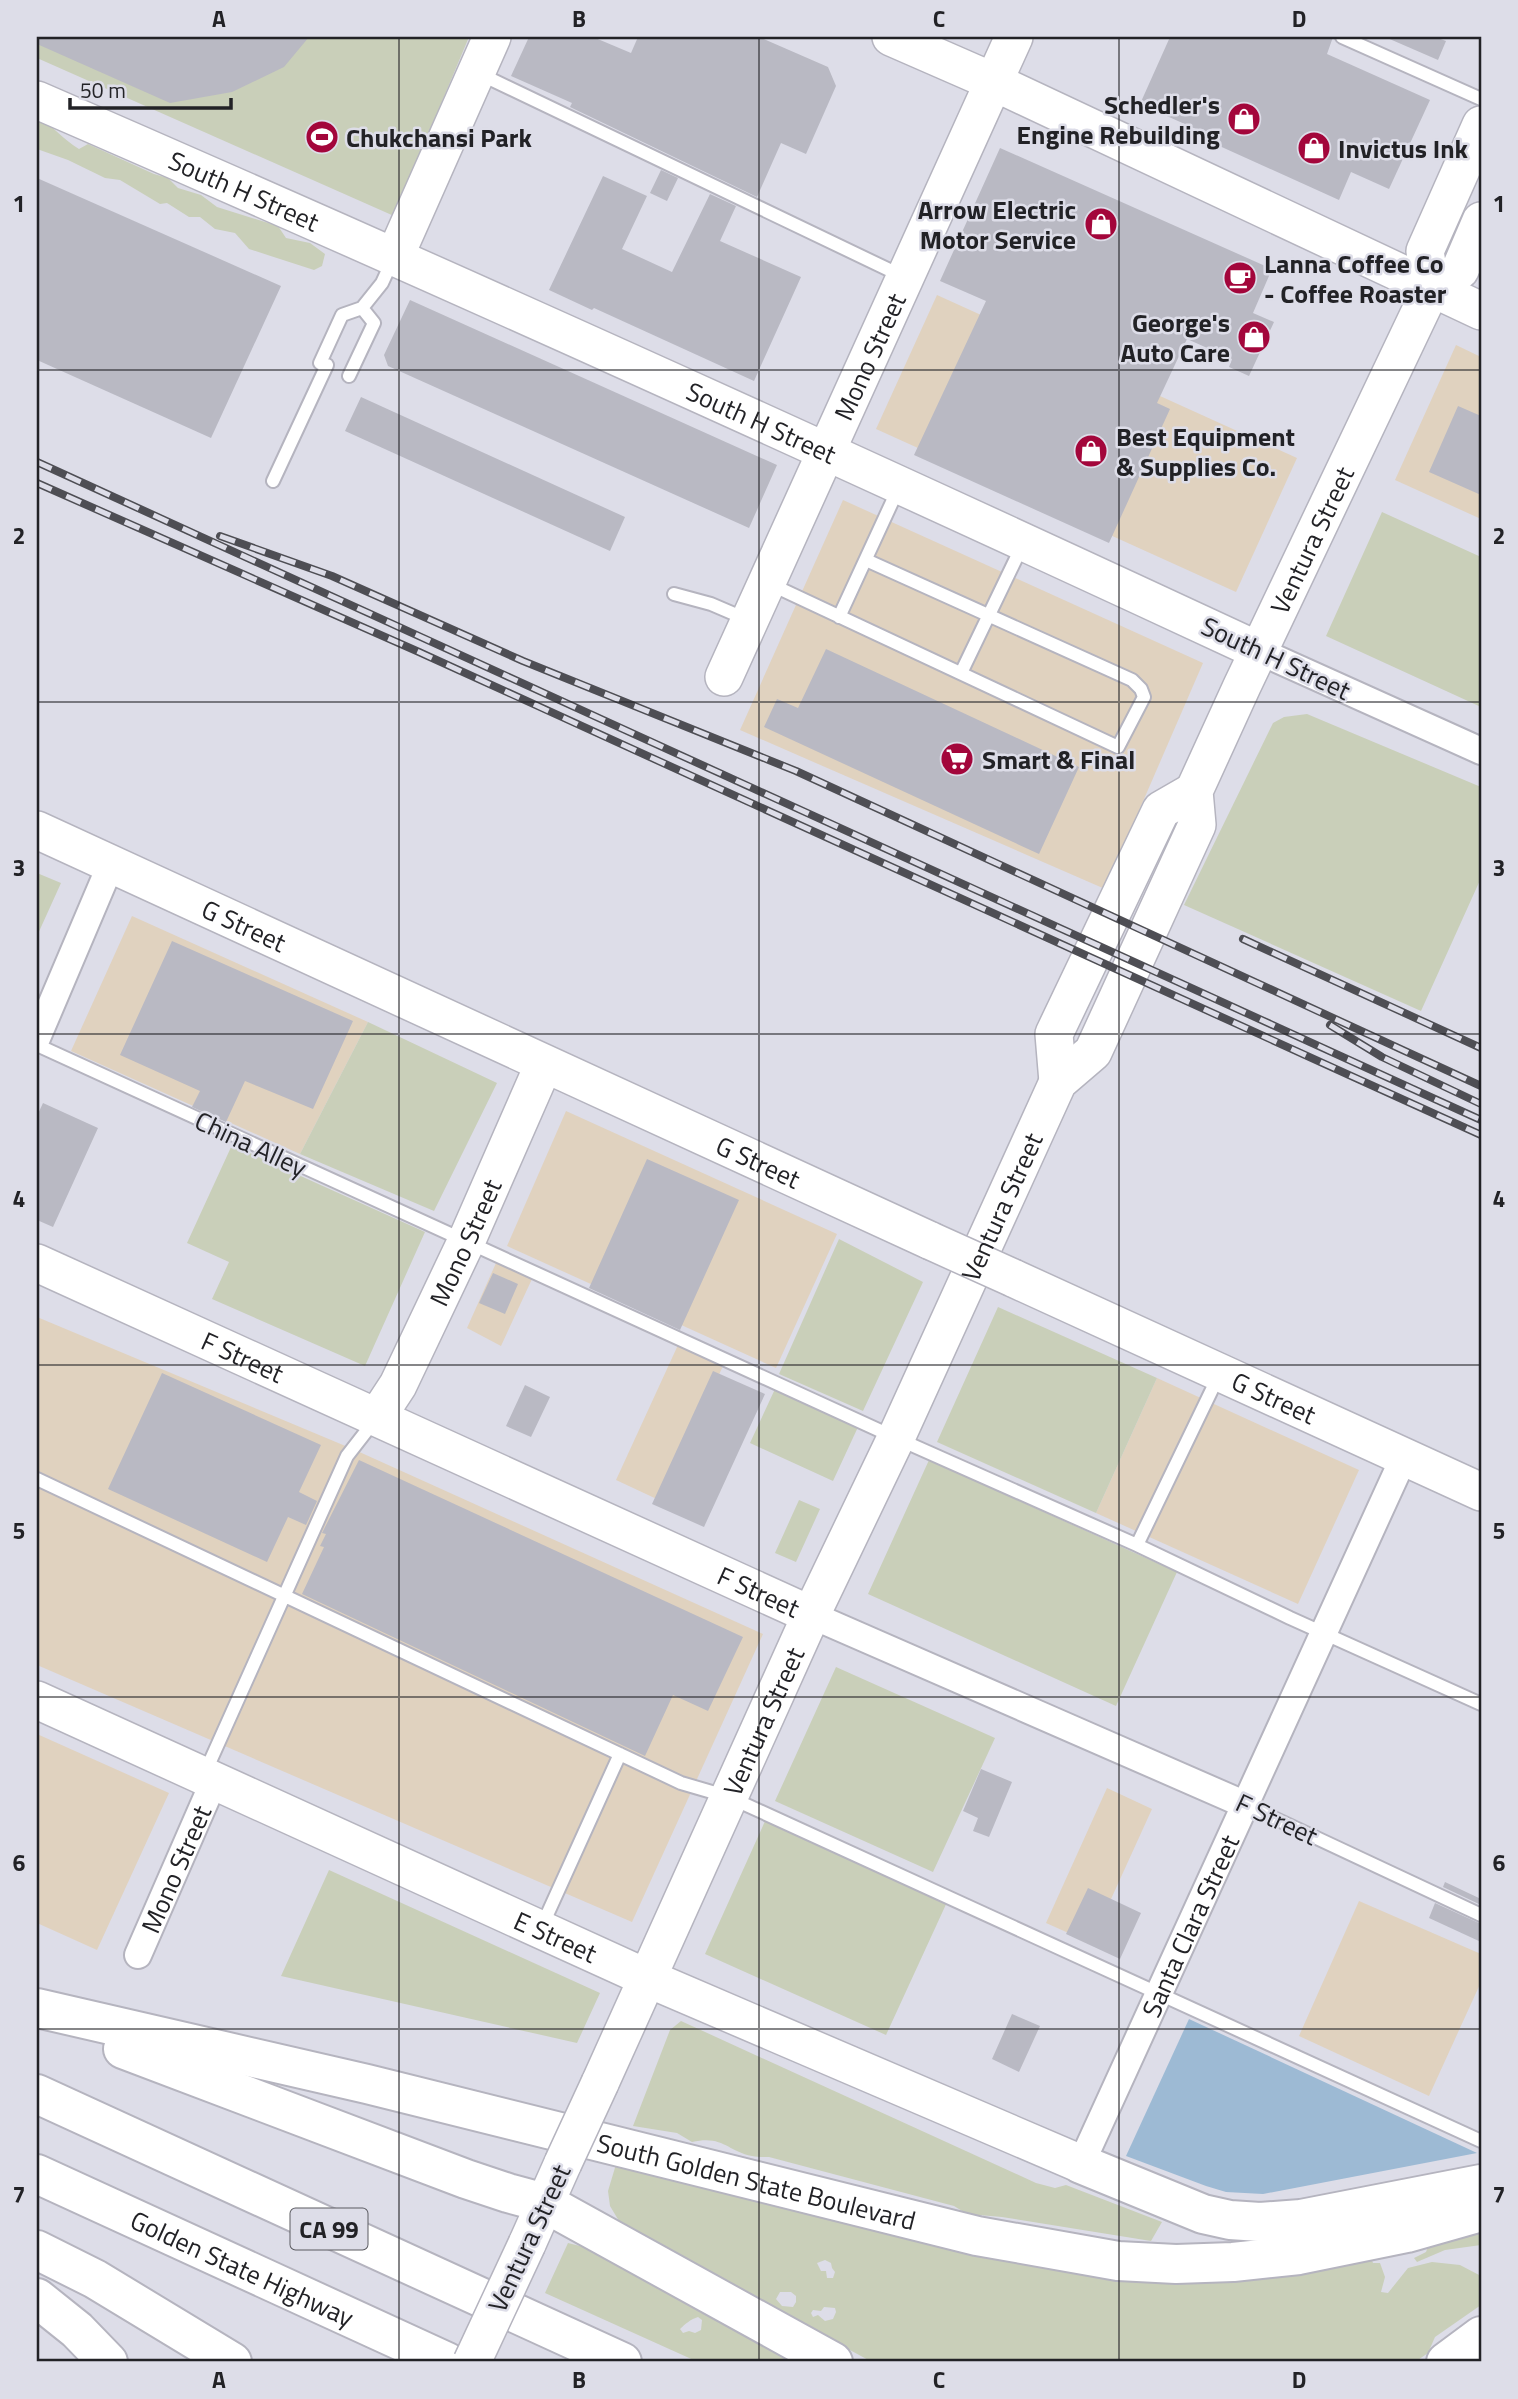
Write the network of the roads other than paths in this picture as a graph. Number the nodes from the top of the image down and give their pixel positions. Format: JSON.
{"nodes":[{"id":1,"x":492,"y":37,"type":"edge"},
{"id":2,"x":891,"y":37,"type":"edge"},
{"id":3,"x":1014,"y":37,"type":"edge"},
{"id":4,"x":1342,"y":37,"type":"edge"},
{"id":5,"x":477,"y":72,"type":"junction"},
{"id":6,"x":994,"y":82,"type":"junction"},
{"id":7,"x":1481,"y":99,"type":"edge"},
{"id":8,"x":37,"y":100,"type":"edge"},
{"id":9,"x":1481,"y":125,"type":"edge"},
{"id":10,"x":1481,"y":221,"type":"edge"},
{"id":11,"x":395,"y":256,"type":"junction"},
{"id":12,"x":905,"y":278,"type":"junction"},
{"id":13,"x":1431,"y":289,"type":"junction"},
{"id":14,"x":362,"y":308,"type":"junction"},
{"id":15,"x":1481,"y":311,"type":"edge"},
{"id":16,"x":349,"y":376,"type":"dead end"},
{"id":17,"x":827,"y":451,"type":"junction"},
{"id":18,"x":273,"y":481,"type":"dead end"},
{"id":19,"x":900,"y":485,"type":"junction"},
{"id":20,"x":1024,"y":541,"type":"junction"},
{"id":21,"x":866,"y":560,"type":"junction"},
{"id":22,"x":767,"y":583,"type":"junction"},
{"id":23,"x":674,"y":594,"type":"dead end"},
{"id":24,"x":989,"y":615,"type":"junction"},
{"id":25,"x":839,"y":617,"type":"junction"},
{"id":26,"x":750,"y":621,"type":"junction"},
{"id":27,"x":1258,"y":651,"type":"junction"},
{"id":28,"x":961,"y":673,"type":"junction"},
{"id":29,"x":724,"y":677,"type":"dead end"},
{"id":30,"x":1481,"y":751,"type":"edge"},
{"id":31,"x":37,"y":830,"type":"edge"},
{"id":32,"x":111,"y":864,"type":"junction"},
{"id":33,"x":37,"y":1038,"type":"edge"},
{"id":34,"x":37,"y":1045,"type":"edge"},
{"id":35,"x":544,"y":1065,"type":"junction"},
{"id":36,"x":466,"y":1242,"type":"junction"},
{"id":37,"x":37,"y":1263,"type":"edge"},
{"id":38,"x":1220,"y":1373,"type":"junction"},
{"id":39,"x":377,"y":1417,"type":"junction"},
{"id":40,"x":896,"y":1438,"type":"junction"},
{"id":41,"x":1404,"y":1457,"type":"junction"},
{"id":42,"x":37,"y":1479,"type":"edge"},
{"id":43,"x":1481,"y":1492,"type":"edge"},
{"id":44,"x":1137,"y":1545,"type":"junction"},
{"id":45,"x":284,"y":1597,"type":"junction"},
{"id":46,"x":811,"y":1615,"type":"junction"},
{"id":47,"x":1324,"y":1633,"type":"junction"},
{"id":48,"x":37,"y":1700,"type":"edge"},
{"id":49,"x":1481,"y":1704,"type":"edge"},
{"id":50,"x":620,"y":1754,"type":"junction"},
{"id":51,"x":209,"y":1779,"type":"junction"},
{"id":52,"x":729,"y":1797,"type":"junction"},
{"id":53,"x":1246,"y":1805,"type":"junction"},
{"id":54,"x":1481,"y":1915,"type":"edge"},
{"id":55,"x":541,"y":1930,"type":"junction"},
{"id":56,"x":138,"y":1955,"type":"dead end"},
{"id":57,"x":647,"y":1978,"type":"junction"},
{"id":58,"x":1159,"y":1995,"type":"junction"},
{"id":59,"x":37,"y":2008,"type":"edge"},
{"id":60,"x":37,"y":2017,"type":"edge"},
{"id":61,"x":37,"y":2094,"type":"edge"},
{"id":62,"x":1481,"y":2141,"type":"edge"},
{"id":63,"x":1081,"y":2164,"type":"junction"},
{"id":64,"x":37,"y":2174,"type":"edge"},
{"id":65,"x":1481,"y":2183,"type":"edge"},
{"id":66,"x":545,"y":2203,"type":"junction"},
{"id":67,"x":1481,"y":2212,"type":"edge"},
{"id":68,"x":37,"y":2250,"type":"edge"},
{"id":69,"x":37,"y":2298,"type":"edge"},
{"id":70,"x":1481,"y":2336,"type":"edge"},
{"id":71,"x":108,"y":2362,"type":"edge"},
{"id":72,"x":232,"y":2362,"type":"edge"},
{"id":73,"x":447,"y":2362,"type":"edge"},
{"id":74,"x":472,"y":2362,"type":"edge"},
{"id":75,"x":622,"y":2362,"type":"edge"},
{"id":76,"x":833,"y":2362,"type":"edge"},
{"id":77,"x":1446,"y":2362,"type":"edge"}],
"edges":[{"from":1,"to":5,"type":"street"},
{"from":2,"to":6,"type":"street"},
{"from":3,"to":6,"type":"street","name":"Mono Street"},
{"from":4,"to":7,"type":"lane"},
{"from":5,"to":11,"type":"street"},
{"from":5,"to":12,"type":"lane"},
{"from":6,"to":12,"type":"street","name":"Mono Street"},
{"from":6,"to":13,"type":"street"},
{"from":8,"to":11,"type":"street","name":"South H Street"},
{"from":9,"to":13,"type":"street"},
{"from":10,"to":13,"type":"street"},
{"from":11,"to":14,"type":"lane"},
{"from":11,"to":17,"type":"street","name":"South H Street"},
{"from":12,"to":17,"type":"street","name":"Mono Street"},
{"from":13,"to":15,"type":"street"},
{"from":13,"to":27,"type":"street","name":"Ventura Street"},
{"from":14,"to":16,"type":"lane"},
{"from":14,"to":18,"type":"lane"},
{"from":17,"to":19,"type":"street","name":"South H Street"},
{"from":17,"to":22,"type":"street","name":"Mono Street"},
{"from":19,"to":20,"type":"street","name":"South H Street"},
{"from":19,"to":21,"type":"lane"},
{"from":20,"to":24,"type":"lane"},
{"from":20,"to":27,"type":"street","name":"South H Street"},
{"from":21,"to":24,"type":"lane"},
{"from":21,"to":25,"type":"lane"},
{"from":22,"to":25,"type":"lane"},
{"from":22,"to":26,"type":"street","name":"Mono Street"},
{"from":23,"to":26,"type":"lane"},
{"from":24,"to":28,"type":"lane"},
{"from":24,"to":28,"type":"lane"},
{"from":25,"to":28,"type":"lane"},
{"from":26,"to":29,"type":"street","name":"Mono Street"},
{"from":27,"to":30,"type":"street","name":"South H Street"},
{"from":27,"to":40,"type":"street","name":"Ventura Street"},
{"from":31,"to":32,"type":"street","name":"G Street"},
{"from":32,"to":33,"type":"street"},
{"from":32,"to":35,"type":"street","name":"G Street"},
{"from":34,"to":36,"type":"lane","name":"China Alley"},
{"from":35,"to":36,"type":"street","name":"Mono Street"},
{"from":35,"to":38,"type":"street","name":"G Street","bridge":true},
{"from":36,"to":39,"type":"street","name":"Mono Street"},
{"from":36,"to":40,"type":"lane","name":"China Alley"},
{"from":37,"to":39,"type":"street","name":"F Street"},
{"from":38,"to":41,"type":"street","name":"G Street"},
{"from":38,"to":44,"type":"lane"},
{"from":39,"to":45,"type":"lane"},
{"from":39,"to":46,"type":"street","name":"F Street"},
{"from":40,"to":44,"type":"lane","name":"China Alley"},
{"from":40,"to":46,"type":"street","name":"Ventura Street"},
{"from":41,"to":43,"type":"street","name":"G Street"},
{"from":41,"to":47,"type":"street","name":"Santa Clara Street"},
{"from":42,"to":45,"type":"lane"},
{"from":44,"to":47,"type":"lane","name":"China Alley"},
{"from":45,"to":50,"type":"lane"},
{"from":45,"to":51,"type":"lane"},
{"from":46,"to":52,"type":"street","name":"Ventura Street"},
{"from":46,"to":53,"type":"street","name":"F Street"},
{"from":47,"to":49,"type":"lane","name":"China Alley"},
{"from":47,"to":53,"type":"street","name":"Santa Clara Street"},
{"from":48,"to":51,"type":"street","name":"E Street"},
{"from":50,"to":52,"type":"lane"},
{"from":50,"to":55,"type":"lane"},
{"from":51,"to":55,"type":"street","name":"E Street"},
{"from":51,"to":56,"type":"street","name":"Mono Street"},
{"from":52,"to":57,"type":"street","name":"Ventura Street"},
{"from":52,"to":58,"type":"lane"},
{"from":53,"to":54,"type":"lane","name":"F Street"},
{"from":53,"to":58,"type":"street","name":"Santa Clara Street"},
{"from":55,"to":57,"type":"street","name":"E Street"},
{"from":57,"to":63,"type":"street","name":"E Street"},
{"from":57,"to":66,"type":"street","name":"Ventura Street","bridge":true},
{"from":58,"to":62,"type":"lane"},
{"from":58,"to":63,"type":"street","name":"Santa Clara Street"},
{"from":59,"to":67,"type":"highway","name":"South Golden State Boulevard"},
{"from":60,"to":66,"type":"highway"},
{"from":61,"to":75,"type":"highway","number":"CA 99"},
{"from":63,"to":65,"type":"highway"},
{"from":64,"to":73,"type":"highway","name":"Golden State Highway","number":"CA 99"},
{"from":66,"to":74,"type":"street","name":"Ventura Street","bridge":true},
{"from":66,"to":76,"type":"highway"},
{"from":68,"to":72,"type":"highway"},
{"from":69,"to":71,"type":"highway"},
{"from":70,"to":77,"type":"highway"}]}
